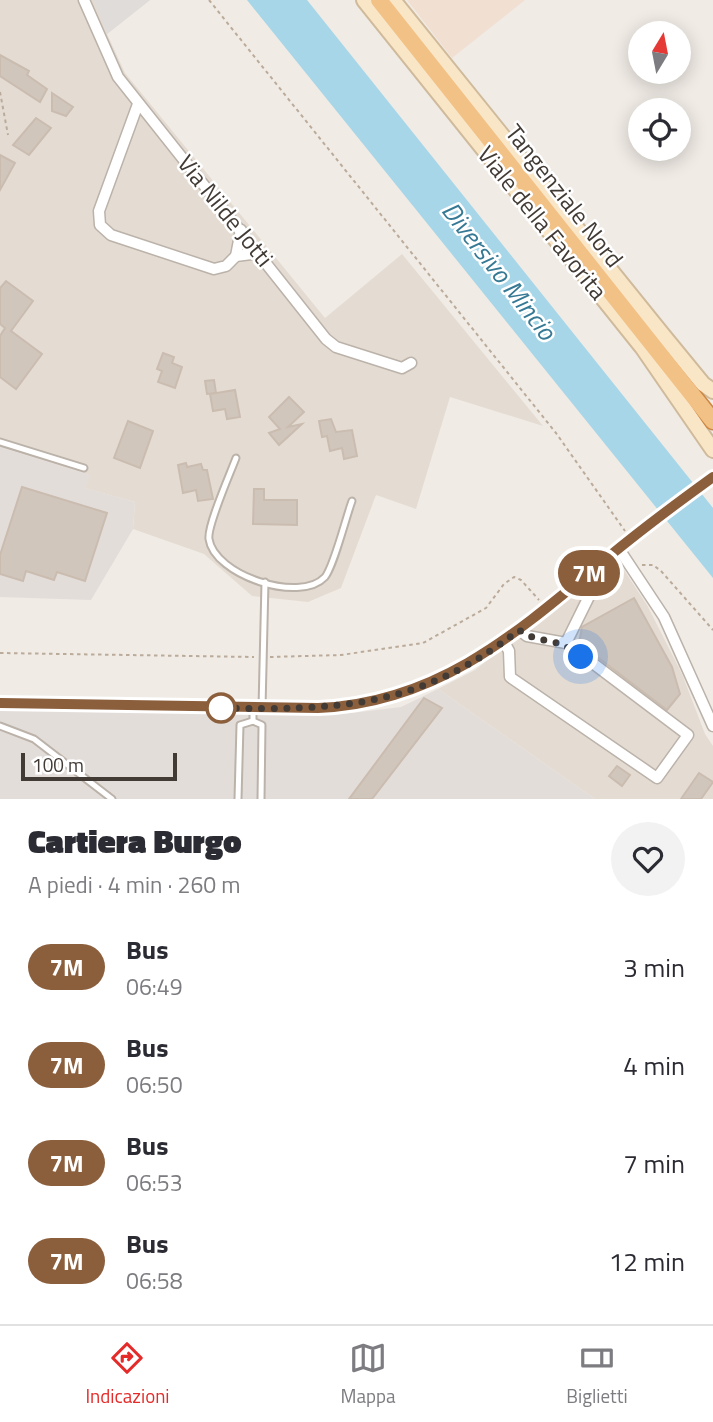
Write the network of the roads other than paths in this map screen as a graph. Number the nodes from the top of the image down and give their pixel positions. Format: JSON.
{"nodes":[{"id":1,"x":84,"y":0,"type":"edge"},
{"id":2,"x":364,"y":0,"type":"edge"},
{"id":3,"x":379,"y":0,"type":"edge"},
{"id":4,"x":393,"y":0,"type":"edge"},
{"id":5,"x":138,"y":104,"type":"junction"},
{"id":6,"x":241,"y":230,"type":"junction"},
{"id":7,"x":259,"y":253,"type":"junction"},
{"id":8,"x":236,"y":256,"type":"junction"},
{"id":9,"x":411,"y":363,"type":"dead end"},
{"id":10,"x":713,"y":391,"type":"edge"},
{"id":11,"x":713,"y":421,"type":"edge"},
{"id":12,"x":0,"y":442,"type":"edge"},
{"id":13,"x":713,"y":450,"type":"edge"},
{"id":14,"x":236,"y":457,"type":"dead end"},
{"id":15,"x":84,"y":468,"type":"dead end"},
{"id":16,"x":713,"y":477,"type":"edge"},
{"id":17,"x":352,"y":501,"type":"dead end"},
{"id":18,"x":620,"y":548,"type":"junction"},
{"id":19,"x":609,"y":556,"type":"junction"},
{"id":20,"x":265,"y":582,"type":"junction"},
{"id":21,"x":519,"y":630,"type":"junction"},
{"id":22,"x":503,"y":642,"type":"junction"},
{"id":23,"x":566,"y":643,"type":"junction"},
{"id":24,"x":0,"y":703,"type":"edge"},
{"id":25,"x":257,"y":709,"type":"junction"},
{"id":26,"x":253,"y":721,"type":"junction"},
{"id":27,"x":0,"y":726,"type":"edge"},
{"id":28,"x":713,"y":726,"type":"edge"},
{"id":29,"x":112,"y":799,"type":"edge"},
{"id":30,"x":238,"y":799,"type":"edge"},
{"id":31,"x":261,"y":799,"type":"edge"}],
"edges":[{"from":1,"to":5,"type":"street","name":"Via Nilde Jotti"},
{"from":2,"to":13,"type":"main road","name":"Viale della Favorita"},
{"from":3,"to":11,"type":"highway","name":"Tangenziale Nord"},
{"from":4,"to":10,"type":"main road","name":"Viale della Favorita"},
{"from":5,"to":6,"type":"street","name":"Via Nilde Jotti"},
{"from":5,"to":8,"type":"street"},
{"from":6,"to":7,"type":"street","name":"Via Nilde Jotti"},
{"from":6,"to":8,"type":"street"},
{"from":7,"to":8,"type":"street"},
{"from":7,"to":9,"type":"street","name":"Via Nilde Jotti"},
{"from":12,"to":15,"type":"lane"},
{"from":14,"to":20,"type":"lane"},
{"from":16,"to":18,"type":"street"},
{"from":17,"to":20,"type":"lane"},
{"from":18,"to":19,"type":"street"},
{"from":18,"to":28,"type":"street"},
{"from":19,"to":21,"type":"street"},
{"from":19,"to":23,"type":"street"},
{"from":20,"to":25,"type":"lane"},
{"from":21,"to":22,"type":"street"},
{"from":21,"to":23,"type":"street"},
{"from":22,"to":23,"type":"street"},
{"from":22,"to":25,"type":"street"},
{"from":24,"to":25,"type":"street"},
{"from":25,"to":26,"type":"lane"},
{"from":26,"to":30,"type":"lane"},
{"from":26,"to":31,"type":"lane"},
{"from":27,"to":29,"type":"lane"}]}
